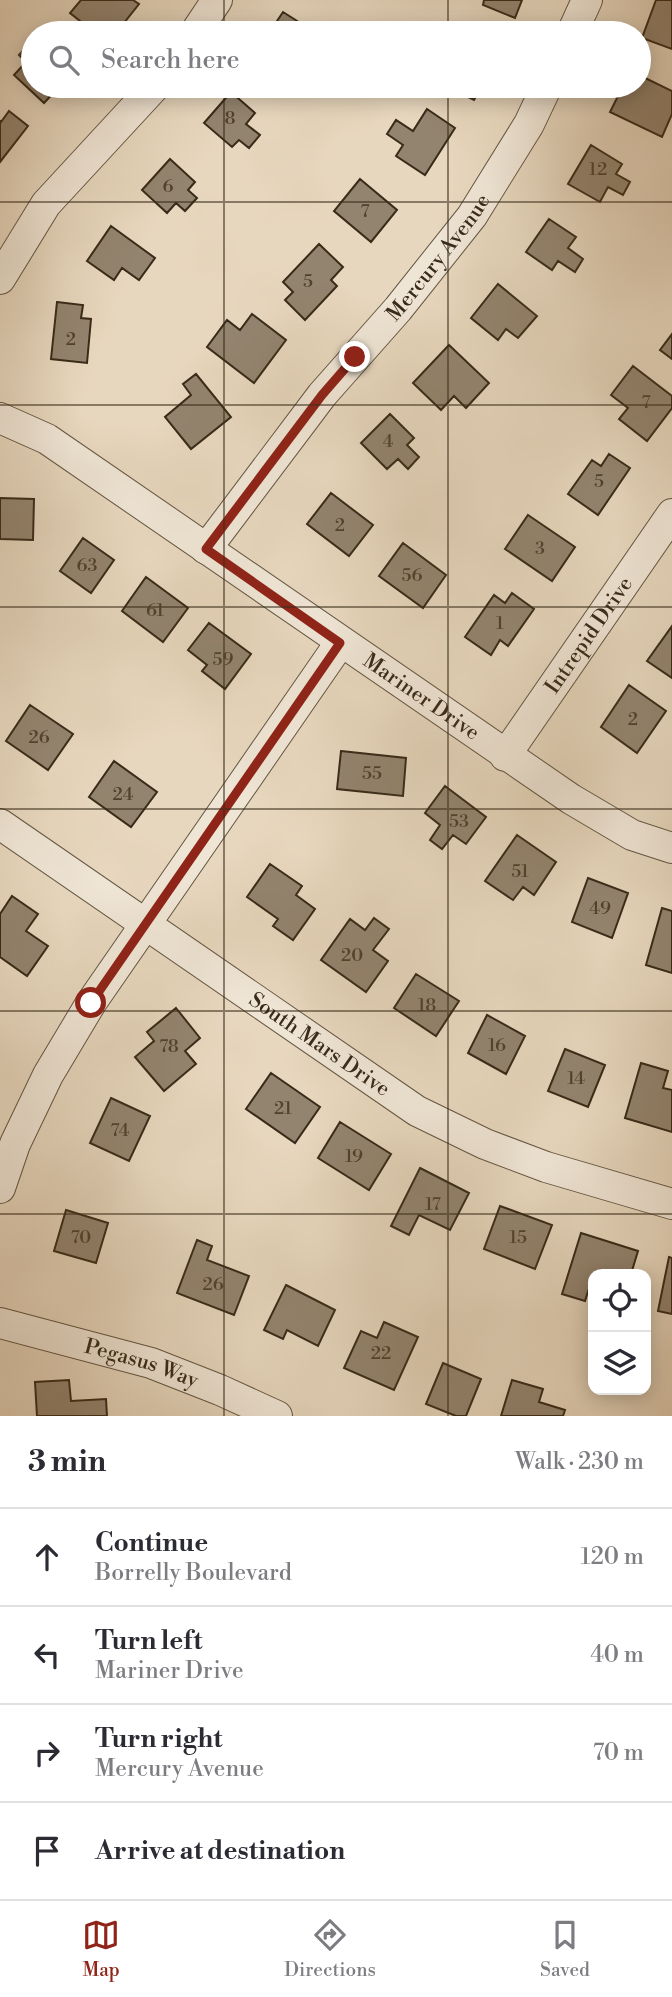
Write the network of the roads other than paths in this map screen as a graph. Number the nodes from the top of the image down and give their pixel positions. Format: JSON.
{"nodes":[{"id":1,"x":217,"y":0,"type":"edge"},
{"id":2,"x":587,"y":0,"type":"edge"},
{"id":3,"x":203,"y":21,"type":"edge"},
{"id":4,"x":577,"y":21,"type":"edge"},
{"id":5,"x":144,"y":98,"type":"edge"},
{"id":6,"x":541,"y":98,"type":"edge"},
{"id":7,"x":0,"y":279,"type":"edge"},
{"id":8,"x":0,"y":418,"type":"edge"},
{"id":9,"x":672,"y":514,"type":"edge"},
{"id":10,"x":206,"y":549,"type":"junction"},
{"id":11,"x":340,"y":643,"type":"junction"},
{"id":12,"x":505,"y":756,"type":"junction"},
{"id":13,"x":0,"y":824,"type":"edge"},
{"id":14,"x":672,"y":848,"type":"edge"},
{"id":15,"x":144,"y":923,"type":"junction"},
{"id":16,"x":0,"y":1188,"type":"edge"},
{"id":17,"x":672,"y":1205,"type":"edge"},
{"id":18,"x":0,"y":1323,"type":"edge"},
{"id":19,"x":277,"y":1416,"type":"edge"}],
"edges":[{"from":1,"to":3,"type":"street"},
{"from":2,"to":4,"type":"street"},
{"from":5,"to":7,"type":"street"},
{"from":6,"to":10,"type":"street","name":"Mercury Avenue"},
{"from":8,"to":10,"type":"street","name":"Mariner Drive"},
{"from":9,"to":12,"type":"street","name":"Intrepid Drive"},
{"from":10,"to":11,"type":"street","name":"Mariner Drive"},
{"from":11,"to":12,"type":"street","name":"Mariner Drive"},
{"from":11,"to":15,"type":"street"},
{"from":12,"to":14,"type":"street","name":"Mariner Drive"},
{"from":13,"to":15,"type":"street","name":"South Mars Drive"},
{"from":15,"to":16,"type":"street"},
{"from":15,"to":17,"type":"street","name":"South Mars Drive"},
{"from":18,"to":19,"type":"street","name":"Pegasus Way"}]}
